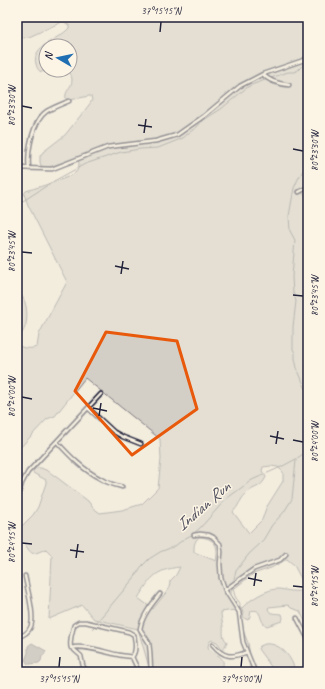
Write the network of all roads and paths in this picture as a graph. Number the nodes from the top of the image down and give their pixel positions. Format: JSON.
{"nodes":[{"id":1,"x":308,"y":57,"type":"edge"},
{"id":2,"x":263,"y":74,"type":"junction"},
{"id":3,"x":289,"y":85,"type":"dead end"},
{"id":4,"x":69,"y":101,"type":"dead end"},
{"id":5,"x":17,"y":168,"type":"edge"},
{"id":6,"x":29,"y":169,"type":"junction"},
{"id":7,"x":308,"y":187,"type":"edge"},
{"id":8,"x":299,"y":192,"type":"dead end"},
{"id":9,"x":101,"y":394,"type":"dead end"},
{"id":10,"x":88,"y":408,"type":"junction"},
{"id":11,"x":56,"y":442,"type":"junction"},
{"id":12,"x":141,"y":444,"type":"dead end"},
{"id":13,"x":122,"y":487,"type":"dead end"},
{"id":14,"x":17,"y":500,"type":"edge"},
{"id":15,"x":194,"y":535,"type":"dead end"},
{"id":16,"x":286,"y":554,"type":"dead end"},
{"id":17,"x":25,"y":576,"type":"dead end"},
{"id":18,"x":225,"y":590,"type":"junction"},
{"id":19,"x":160,"y":594,"type":"dead end"},
{"id":20,"x":297,"y":618,"type":"dead end"},
{"id":21,"x":17,"y":637,"type":"edge"},
{"id":22,"x":308,"y":639,"type":"edge"},
{"id":23,"x":213,"y":645,"type":"dead end"},
{"id":24,"x":71,"y":648,"type":"junction"},
{"id":25,"x":247,"y":652,"type":"junction"},
{"id":26,"x":132,"y":657,"type":"junction"},
{"id":27,"x":17,"y":669,"type":"edge"},
{"id":28,"x":18,"y":672,"type":"edge"},
{"id":29,"x":87,"y":672,"type":"edge"},
{"id":30,"x":139,"y":672,"type":"edge"},
{"id":31,"x":151,"y":672,"type":"edge"},
{"id":32,"x":255,"y":672,"type":"edge"}],
"edges":[{"from":1,"to":2,"type":"street"},
{"from":2,"to":3,"type":"street"},
{"from":2,"to":6,"type":"street"},
{"from":4,"to":6,"type":"street"},
{"from":5,"to":6,"type":"street"},
{"from":7,"to":8,"type":"street"},
{"from":9,"to":10,"type":"street"},
{"from":10,"to":11,"type":"street"},
{"from":10,"to":12,"type":"street"},
{"from":11,"to":13,"type":"street"},
{"from":11,"to":14,"type":"street"},
{"from":15,"to":18,"type":"street"},
{"from":16,"to":18,"type":"street"},
{"from":17,"to":21,"type":"street"},
{"from":18,"to":25,"type":"street"},
{"from":19,"to":31,"type":"street"},
{"from":20,"to":22,"type":"street"},
{"from":23,"to":25,"type":"street"},
{"from":24,"to":26,"type":"street"},
{"from":24,"to":26,"type":"street"},
{"from":24,"to":29,"type":"street"},
{"from":25,"to":32,"type":"street"},
{"from":26,"to":30,"type":"street"},
{"from":27,"to":28,"type":"street"}]}
